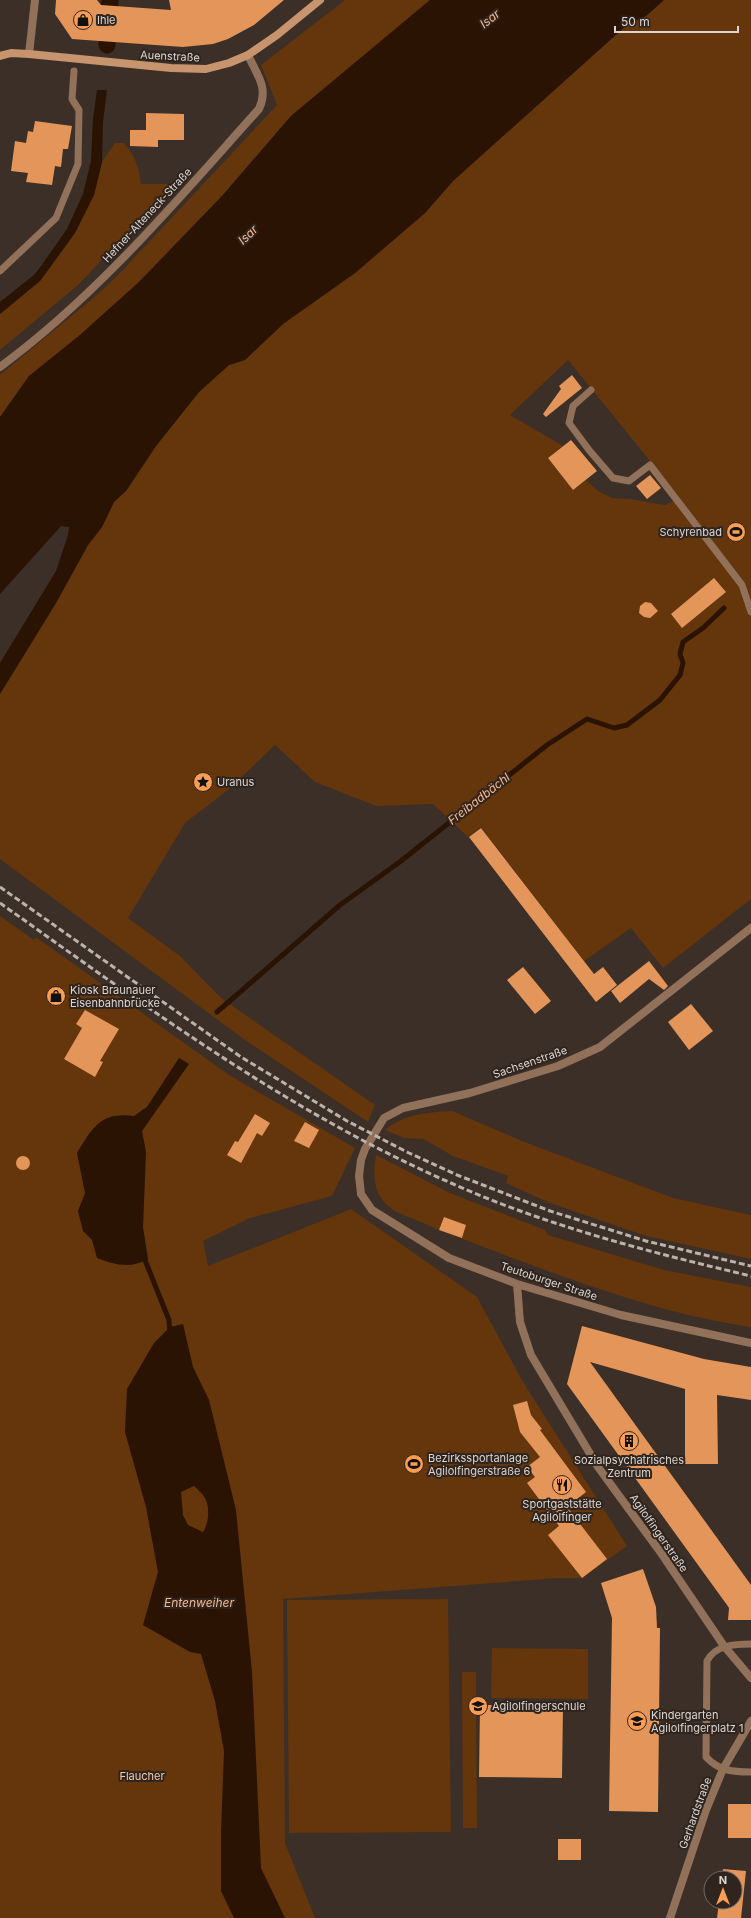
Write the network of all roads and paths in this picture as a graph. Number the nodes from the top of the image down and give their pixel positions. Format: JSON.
{"nodes":[{"id":1,"x":35,"y":0,"type":"edge"},
{"id":2,"x":320,"y":0,"type":"edge"},
{"id":3,"x":29,"y":54,"type":"junction"},
{"id":4,"x":248,"y":55,"type":"junction"},
{"id":5,"x":0,"y":56,"type":"edge"},
{"id":6,"x":74,"y":71,"type":"dead end"},
{"id":7,"x":0,"y":271,"type":"edge"},
{"id":8,"x":0,"y":366,"type":"edge"},
{"id":9,"x":591,"y":390,"type":"dead end"},
{"id":10,"x":751,"y":612,"type":"edge"},
{"id":11,"x":751,"y":928,"type":"edge"},
{"id":12,"x":361,"y":1194,"type":"joint"},
{"id":13,"x":517,"y":1284,"type":"junction"},
{"id":14,"x":751,"y":1343,"type":"edge"},
{"id":15,"x":751,"y":1644,"type":"edge"},
{"id":16,"x":724,"y":1646,"type":"junction"},
{"id":17,"x":751,"y":1678,"type":"edge"},
{"id":18,"x":751,"y":1721,"type":"edge"},
{"id":19,"x":722,"y":1769,"type":"junction"},
{"id":20,"x":751,"y":1772,"type":"edge"},
{"id":21,"x":670,"y":1918,"type":"edge"}],
"edges":[{"from":1,"to":3,"type":"street"},
{"from":2,"to":4,"type":"main road","name":"Auenstraße"},
{"from":3,"to":4,"type":"main road","name":"Auenstraße"},
{"from":3,"to":5,"type":"main road","name":"Auenstraße"},
{"from":4,"to":8,"type":"street","name":"Hefner-Alteneck-Straße"},
{"from":6,"to":7,"type":"lane"},
{"from":9,"to":10,"type":"lane"},
{"from":11,"to":12,"type":"street","name":"Sachsenstraße"},
{"from":12,"to":13,"type":"street","name":"Teutoburger Straße"},
{"from":13,"to":14,"type":"street","name":"Teutoburger Straße"},
{"from":13,"to":16,"type":"street","name":"Agilolfingerstraße"},
{"from":15,"to":16,"type":"lane"},
{"from":16,"to":17,"type":"street","name":"Agilolfingerstraße"},
{"from":16,"to":19,"type":"lane"},
{"from":18,"to":19,"type":"street","name":"Gerhardstraße"},
{"from":19,"to":20,"type":"lane"},
{"from":19,"to":21,"type":"street","name":"Gerhardstraße"}]}
